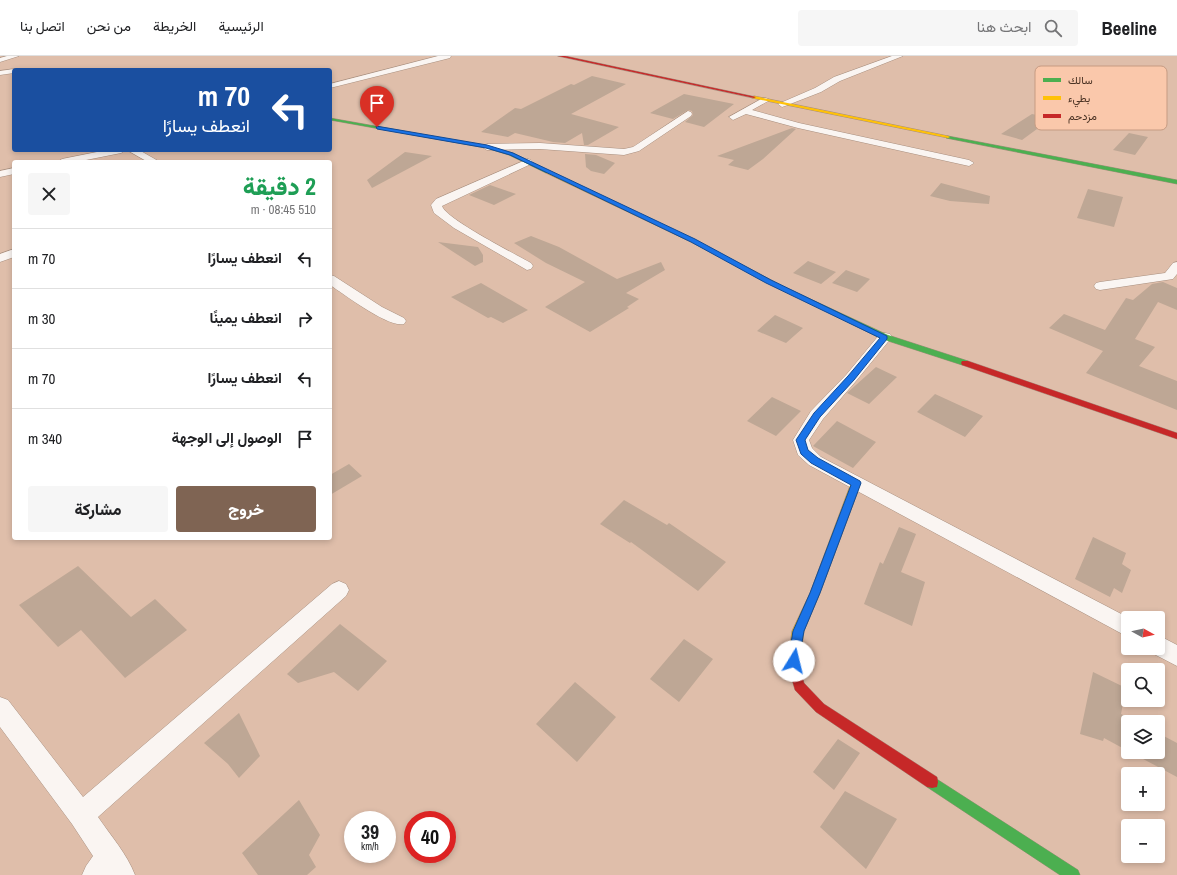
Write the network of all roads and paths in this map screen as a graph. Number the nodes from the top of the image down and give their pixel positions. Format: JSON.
{"nodes":[{"id":1,"x":16,"y":56,"type":"edge"},
{"id":2,"x":447,"y":56,"type":"edge"},
{"id":3,"x":560,"y":56,"type":"edge"},
{"id":4,"x":899,"y":56,"type":"edge"},
{"id":5,"x":0,"y":60,"type":"edge"},
{"id":6,"x":372,"y":67,"type":"dead end"},
{"id":7,"x":12,"y":71,"type":"edge"},
{"id":8,"x":0,"y":72,"type":"edge"},
{"id":9,"x":381,"y":73,"type":"junction"},
{"id":10,"x":332,"y":85,"type":"edge"},
{"id":11,"x":766,"y":100,"type":"junction"},
{"id":12,"x":782,"y":104,"type":"junction"},
{"id":13,"x":746,"y":111,"type":"junction"},
{"id":14,"x":688,"y":114,"type":"dead end"},
{"id":15,"x":733,"y":117,"type":"dead end"},
{"id":16,"x":332,"y":119,"type":"edge"},
{"id":17,"x":487,"y":147,"type":"junction"},
{"id":18,"x":112,"y":152,"type":"edge"},
{"id":19,"x":136,"y":152,"type":"edge"},
{"id":20,"x":72,"y":160,"type":"edge"},
{"id":21,"x":151,"y":160,"type":"edge"},
{"id":22,"x":528,"y":162,"type":"junction"},
{"id":23,"x":969,"y":163,"type":"dead end"},
{"id":24,"x":12,"y":171,"type":"edge"},
{"id":25,"x":0,"y":174,"type":"edge"},
{"id":26,"x":1177,"y":182,"type":"edge"},
{"id":27,"x":12,"y":254,"type":"edge"},
{"id":28,"x":0,"y":258,"type":"edge"},
{"id":29,"x":527,"y":266,"type":"dead end"},
{"id":30,"x":1177,"y":266,"type":"edge"},
{"id":31,"x":332,"y":280,"type":"edge"},
{"id":32,"x":1100,"y":286,"type":"dead end"},
{"id":33,"x":398,"y":321,"type":"dead end"},
{"id":34,"x":885,"y":337,"type":"junction"},
{"id":35,"x":1177,"y":436,"type":"edge"},
{"id":36,"x":856,"y":483,"type":"junction"},
{"id":37,"x":339,"y":590,"type":"dead end"},
{"id":38,"x":1121,"y":624,"type":"edge"},
{"id":39,"x":1165,"y":649,"type":"edge"},
{"id":40,"x":1177,"y":656,"type":"edge"},
{"id":41,"x":0,"y":708,"type":"edge"},
{"id":42,"x":80,"y":815,"type":"junction"},
{"id":43,"x":109,"y":869,"type":"edge"},
{"id":44,"x":1073,"y":875,"type":"edge"}],
"edges":[{"from":1,"to":5,"type":"street"},
{"from":2,"to":9,"type":"street"},
{"from":3,"to":11,"type":"street"},
{"from":4,"to":12,"type":"street"},
{"from":6,"to":9,"type":"street"},
{"from":7,"to":8,"type":"street"},
{"from":9,"to":10,"type":"street"},
{"from":11,"to":12,"type":"street"},
{"from":11,"to":13,"type":"street"},
{"from":12,"to":26,"type":"street"},
{"from":13,"to":15,"type":"street"},
{"from":13,"to":23,"type":"street"},
{"from":14,"to":17,"type":"street"},
{"from":16,"to":17,"type":"street"},
{"from":17,"to":22,"type":"street"},
{"from":18,"to":20,"type":"street"},
{"from":19,"to":21,"type":"street"},
{"from":22,"to":29,"type":"street"},
{"from":22,"to":34,"type":"street"},
{"from":24,"to":25,"type":"street"},
{"from":27,"to":28,"type":"street"},
{"from":30,"to":32,"type":"street"},
{"from":31,"to":33,"type":"street"},
{"from":34,"to":35,"type":"street"},
{"from":34,"to":36,"type":"street"},
{"from":36,"to":38,"type":"street"},
{"from":36,"to":44,"type":"street"},
{"from":37,"to":42,"type":"street"},
{"from":39,"to":40,"type":"street"},
{"from":41,"to":42,"type":"street"},
{"from":42,"to":43,"type":"street"}]}
